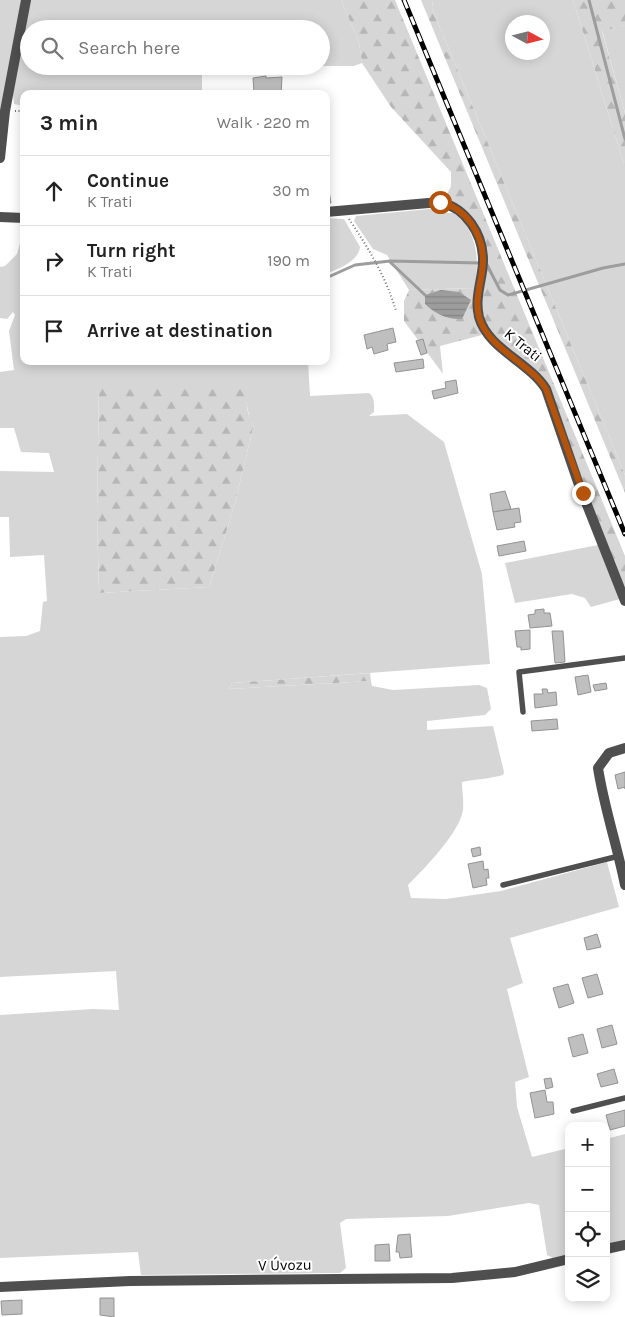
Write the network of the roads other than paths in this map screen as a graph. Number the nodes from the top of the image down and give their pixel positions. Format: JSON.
{"nodes":[{"id":1,"x":26,"y":0,"type":"edge"},
{"id":2,"x":22,"y":20,"type":"edge"},
{"id":3,"x":20,"y":32,"type":"edge"},
{"id":4,"x":0,"y":158,"type":"edge"},
{"id":5,"x":330,"y":212,"type":"edge"},
{"id":6,"x":0,"y":217,"type":"edge"},
{"id":7,"x":20,"y":218,"type":"edge"},
{"id":8,"x":625,"y":601,"type":"edge"},
{"id":9,"x":625,"y":658,"type":"edge"},
{"id":10,"x":523,"y":712,"type":"dead end"},
{"id":11,"x":625,"y":748,"type":"edge"},
{"id":12,"x":619,"y":856,"type":"junction"},
{"id":13,"x":625,"y":885,"type":"edge"},
{"id":14,"x":503,"y":886,"type":"dead end"},
{"id":15,"x":625,"y":1098,"type":"edge"},
{"id":16,"x":573,"y":1111,"type":"dead end"},
{"id":17,"x":625,"y":1245,"type":"edge"},
{"id":18,"x":610,"y":1248,"type":"edge"},
{"id":19,"x":565,"y":1260,"type":"edge"},
{"id":20,"x":0,"y":1287,"type":"edge"}],
"edges":[{"from":1,"to":2,"type":"street"},
{"from":3,"to":4,"type":"street"},
{"from":5,"to":8,"type":"street","name":"K Trati"},
{"from":6,"to":7,"type":"street"},
{"from":9,"to":10,"type":"lane"},
{"from":11,"to":12,"type":"street"},
{"from":12,"to":13,"type":"street"},
{"from":12,"to":14,"type":"lane"},
{"from":15,"to":16,"type":"lane"},
{"from":17,"to":18,"type":"street"},
{"from":19,"to":20,"type":"street","name":"V Úvozu"}]}
